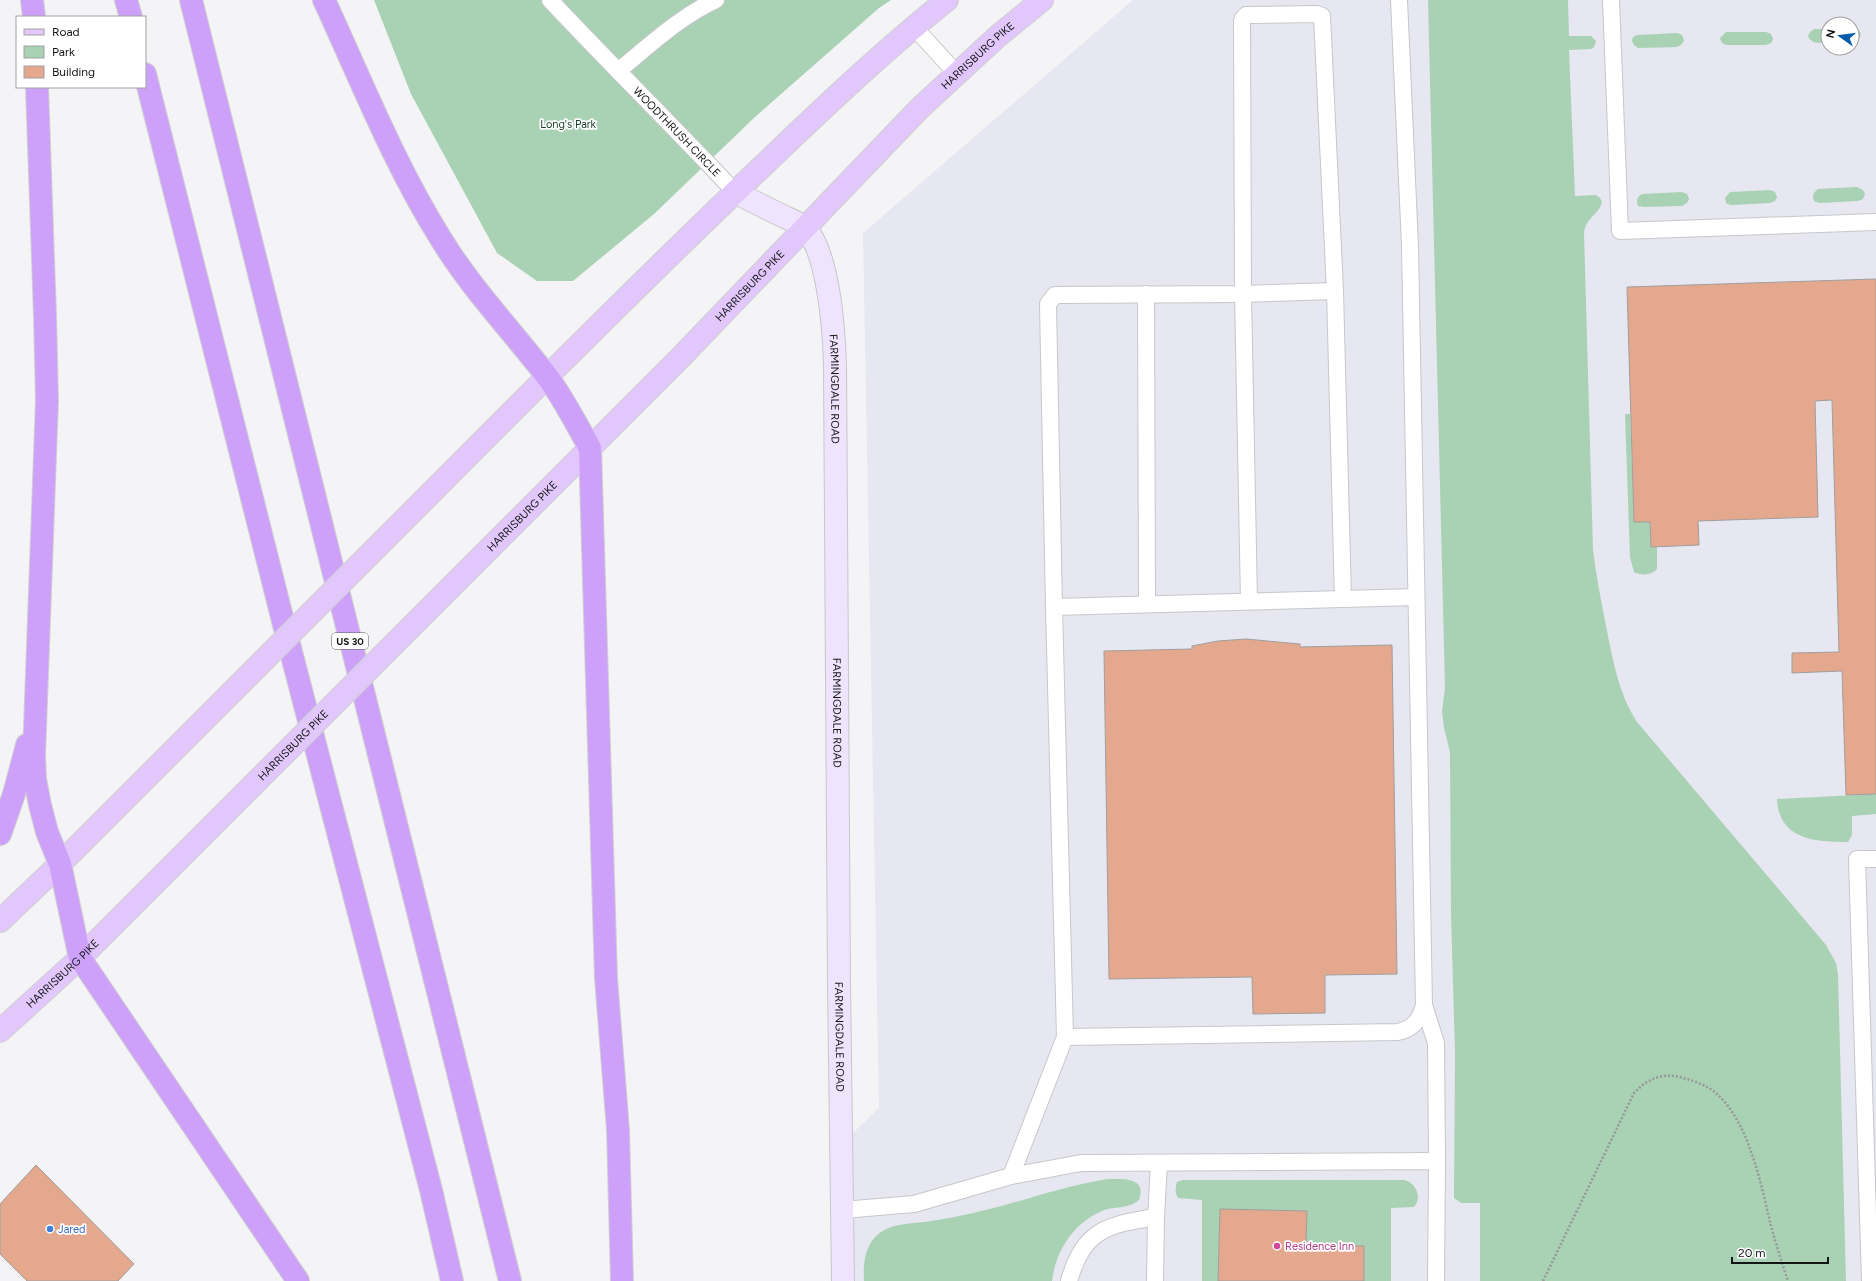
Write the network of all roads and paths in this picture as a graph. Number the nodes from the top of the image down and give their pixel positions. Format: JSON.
{"nodes":[{"id":1,"x":32,"y":0,"type":"edge"},
{"id":2,"x":126,"y":0,"type":"edge"},
{"id":3,"x":190,"y":0,"type":"edge"},
{"id":4,"x":324,"y":0,"type":"edge"},
{"id":5,"x":550,"y":0,"type":"edge"},
{"id":6,"x":716,"y":0,"type":"edge"},
{"id":7,"x":947,"y":0,"type":"edge"},
{"id":8,"x":1042,"y":0,"type":"edge"},
{"id":9,"x":1399,"y":0,"type":"edge"},
{"id":10,"x":1612,"y":0,"type":"edge"},
{"id":11,"x":34,"y":16,"type":"edge"},
{"id":12,"x":131,"y":16,"type":"edge"},
{"id":13,"x":914,"y":27,"type":"junction"},
{"id":14,"x":618,"y":72,"type":"junction"},
{"id":15,"x":956,"y":73,"type":"junction"},
{"id":16,"x":146,"y":78,"type":"edge"},
{"id":17,"x":37,"y":88,"type":"edge"},
{"id":18,"x":735,"y":192,"type":"junction"},
{"id":19,"x":1876,"y":222,"type":"edge"},
{"id":20,"x":805,"y":227,"type":"junction"},
{"id":21,"x":1335,"y":291,"type":"junction"},
{"id":22,"x":1146,"y":294,"type":"junction"},
{"id":23,"x":1243,"y":294,"type":"junction"},
{"id":24,"x":547,"y":377,"type":"junction"},
{"id":25,"x":590,"y":448,"type":"junction"},
{"id":26,"x":1416,"y":597,"type":"junction"},
{"id":27,"x":1343,"y":599,"type":"junction"},
{"id":28,"x":1249,"y":601,"type":"junction"},
{"id":29,"x":1147,"y":604,"type":"junction"},
{"id":30,"x":1054,"y":607,"type":"junction"},
{"id":31,"x":36,"y":711,"type":"junction"},
{"id":32,"x":0,"y":834,"type":"edge"},
{"id":33,"x":1876,"y":859,"type":"edge"},
{"id":34,"x":60,"y":864,"type":"junction"},
{"id":35,"x":0,"y":921,"type":"edge"},
{"id":36,"x":80,"y":958,"type":"junction"},
{"id":37,"x":1424,"y":1005,"type":"junction"},
{"id":38,"x":0,"y":1031,"type":"edge"},
{"id":39,"x":1065,"y":1037,"type":"junction"},
{"id":40,"x":1437,"y":1161,"type":"junction"},
{"id":41,"x":1159,"y":1163,"type":"junction"},
{"id":42,"x":1011,"y":1176,"type":"junction"},
{"id":43,"x":843,"y":1210,"type":"junction"},
{"id":44,"x":1156,"y":1217,"type":"junction"},
{"id":45,"x":298,"y":1281,"type":"edge"},
{"id":46,"x":452,"y":1281,"type":"edge"},
{"id":47,"x":510,"y":1281,"type":"edge"},
{"id":48,"x":622,"y":1281,"type":"edge"},
{"id":49,"x":843,"y":1281,"type":"edge"},
{"id":50,"x":1069,"y":1281,"type":"edge"},
{"id":51,"x":1156,"y":1281,"type":"edge"},
{"id":52,"x":1436,"y":1281,"type":"edge"},
{"id":53,"x":1543,"y":1281,"type":"edge"},
{"id":54,"x":1788,"y":1281,"type":"edge"},
{"id":55,"x":1870,"y":1281,"type":"edge"}],
"edges":[{"from":1,"to":11,"type":"highway"},
{"from":2,"to":12,"type":"highway"},
{"from":3,"to":47,"type":"highway","number":"US 30"},
{"from":4,"to":24,"type":"highway"},
{"from":5,"to":14,"type":"lane","name":"WOODTHRUSH CIRCLE"},
{"from":6,"to":14,"type":"lane"},
{"from":7,"to":13,"type":"main road"},
{"from":8,"to":15,"type":"main road","name":"HARRISBURG PIKE"},
{"from":9,"to":26,"type":"lane"},
{"from":10,"to":19,"type":"lane"},
{"from":13,"to":15,"type":"lane"},
{"from":13,"to":18,"type":"main road"},
{"from":14,"to":18,"type":"lane","name":"WOODTHRUSH CIRCLE"},
{"from":15,"to":20,"type":"main road","name":"HARRISBURG PIKE"},
{"from":16,"to":46,"type":"highway"},
{"from":17,"to":31,"type":"highway"},
{"from":18,"to":20,"type":"street"},
{"from":18,"to":24,"type":"main road"},
{"from":20,"to":25,"type":"main road","name":"HARRISBURG PIKE"},
{"from":20,"to":43,"type":"street","name":"FARMINGDALE ROAD"},
{"from":21,"to":23,"type":"lane"},
{"from":21,"to":23,"type":"lane"},
{"from":21,"to":27,"type":"lane"},
{"from":22,"to":23,"type":"lane"},
{"from":22,"to":29,"type":"lane"},
{"from":22,"to":30,"type":"lane"},
{"from":23,"to":28,"type":"lane"},
{"from":24,"to":25,"type":"highway"},
{"from":24,"to":34,"type":"main road","bridge":true},
{"from":25,"to":36,"type":"main road","name":"HARRISBURG PIKE","bridge":true},
{"from":25,"to":48,"type":"highway"},
{"from":26,"to":27,"type":"lane"},
{"from":26,"to":37,"type":"lane"},
{"from":27,"to":28,"type":"lane"},
{"from":28,"to":29,"type":"lane"},
{"from":29,"to":30,"type":"lane"},
{"from":30,"to":39,"type":"lane"},
{"from":31,"to":32,"type":"highway"},
{"from":31,"to":34,"type":"highway"},
{"from":33,"to":55,"type":"lane"},
{"from":34,"to":35,"type":"main road"},
{"from":34,"to":36,"type":"highway"},
{"from":36,"to":38,"type":"main road","name":"HARRISBURG PIKE"},
{"from":36,"to":45,"type":"highway"},
{"from":37,"to":39,"type":"lane"},
{"from":37,"to":40,"type":"lane"},
{"from":39,"to":42,"type":"lane"},
{"from":40,"to":41,"type":"lane"},
{"from":40,"to":52,"type":"lane"},
{"from":41,"to":42,"type":"lane"},
{"from":41,"to":44,"type":"lane"},
{"from":42,"to":43,"type":"lane"},
{"from":43,"to":49,"type":"street","name":"FARMINGDALE ROAD"},
{"from":44,"to":50,"type":"lane"},
{"from":44,"to":51,"type":"lane"},
{"from":53,"to":54,"type":"path"}]}
